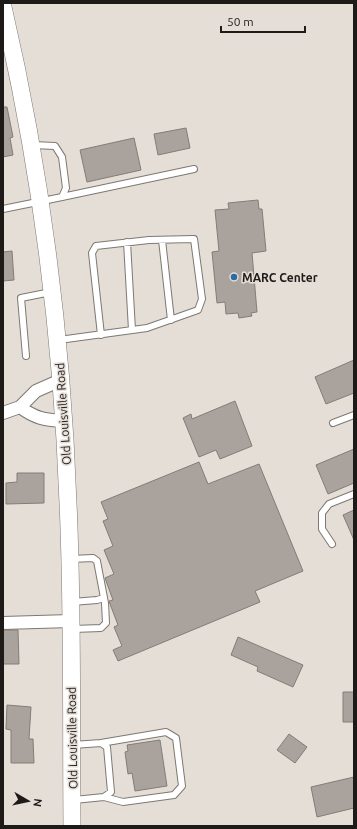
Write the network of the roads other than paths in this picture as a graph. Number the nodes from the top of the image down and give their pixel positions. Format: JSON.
{"nodes":[{"id":1,"x":3,"y":9,"type":"edge"},
{"id":2,"x":32,"y":145,"type":"junction"},
{"id":3,"x":194,"y":169,"type":"dead end"},
{"id":4,"x":62,"y":197,"type":"junction"},
{"id":5,"x":40,"y":201,"type":"junction"},
{"id":6,"x":3,"y":209,"type":"edge"},
{"id":7,"x":162,"y":240,"type":"junction"},
{"id":8,"x":127,"y":242,"type":"junction"},
{"id":9,"x":52,"y":292,"type":"junction"},
{"id":10,"x":170,"y":320,"type":"junction"},
{"id":11,"x":132,"y":330,"type":"junction"},
{"id":12,"x":101,"y":335,"type":"junction"},
{"id":13,"x":57,"y":340,"type":"junction"},
{"id":14,"x":26,"y":356,"type":"dead end"},
{"id":15,"x":61,"y":380,"type":"junction"},
{"id":16,"x":20,"y":407,"type":"junction"},
{"id":17,"x":3,"y":414,"type":"edge"},
{"id":18,"x":354,"y":415,"type":"edge"},
{"id":19,"x":63,"y":422,"type":"junction"},
{"id":20,"x":333,"y":423,"type":"dead end"},
{"id":21,"x":354,"y":494,"type":"edge"},
{"id":22,"x":332,"y":544,"type":"dead end"},
{"id":23,"x":70,"y":560,"type":"junction"},
{"id":24,"x":104,"y":598,"type":"junction"},
{"id":25,"x":70,"y":602,"type":"junction"},
{"id":26,"x":3,"y":623,"type":"edge"},
{"id":27,"x":71,"y":625,"type":"junction"},
{"id":28,"x":101,"y":743,"type":"junction"},
{"id":29,"x":72,"y":745,"type":"junction"},
{"id":30,"x":104,"y":797,"type":"junction"},
{"id":31,"x":72,"y":800,"type":"junction"},
{"id":32,"x":72,"y":826,"type":"edge"}],
"edges":[{"from":1,"to":2,"type":"street","name":"Old Louisville Road"},
{"from":2,"to":4,"type":"lane"},
{"from":2,"to":5,"type":"street","name":"Old Louisville Road"},
{"from":3,"to":4,"type":"lane"},
{"from":4,"to":5,"type":"lane"},
{"from":5,"to":6,"type":"lane"},
{"from":5,"to":9,"type":"street","name":"Old Louisville Road"},
{"from":7,"to":8,"type":"lane"},
{"from":7,"to":10,"type":"lane"},
{"from":7,"to":10,"type":"lane"},
{"from":8,"to":11,"type":"lane"},
{"from":8,"to":12,"type":"lane"},
{"from":9,"to":13,"type":"street","name":"Old Louisville Road"},
{"from":9,"to":14,"type":"lane"},
{"from":10,"to":11,"type":"lane"},
{"from":11,"to":12,"type":"lane"},
{"from":12,"to":13,"type":"lane"},
{"from":13,"to":15,"type":"street","name":"Old Louisville Road"},
{"from":15,"to":16,"type":"street"},
{"from":15,"to":19,"type":"street","name":"Old Louisville Road"},
{"from":16,"to":17,"type":"street"},
{"from":16,"to":19,"type":"street"},
{"from":18,"to":20,"type":"lane"},
{"from":19,"to":23,"type":"street","name":"Old Louisville Road"},
{"from":21,"to":22,"type":"lane"},
{"from":23,"to":24,"type":"lane"},
{"from":23,"to":25,"type":"street","name":"Old Louisville Road"},
{"from":24,"to":25,"type":"lane"},
{"from":24,"to":27,"type":"lane"},
{"from":25,"to":27,"type":"street","name":"Old Louisville Road"},
{"from":26,"to":27,"type":"street"},
{"from":27,"to":29,"type":"street","name":"Old Louisville Road"},
{"from":28,"to":29,"type":"lane"},
{"from":28,"to":30,"type":"lane"},
{"from":28,"to":30,"type":"lane"},
{"from":29,"to":31,"type":"street","name":"Old Louisville Road"},
{"from":30,"to":31,"type":"lane"},
{"from":31,"to":32,"type":"street","name":"Old Louisville Road"}]}
